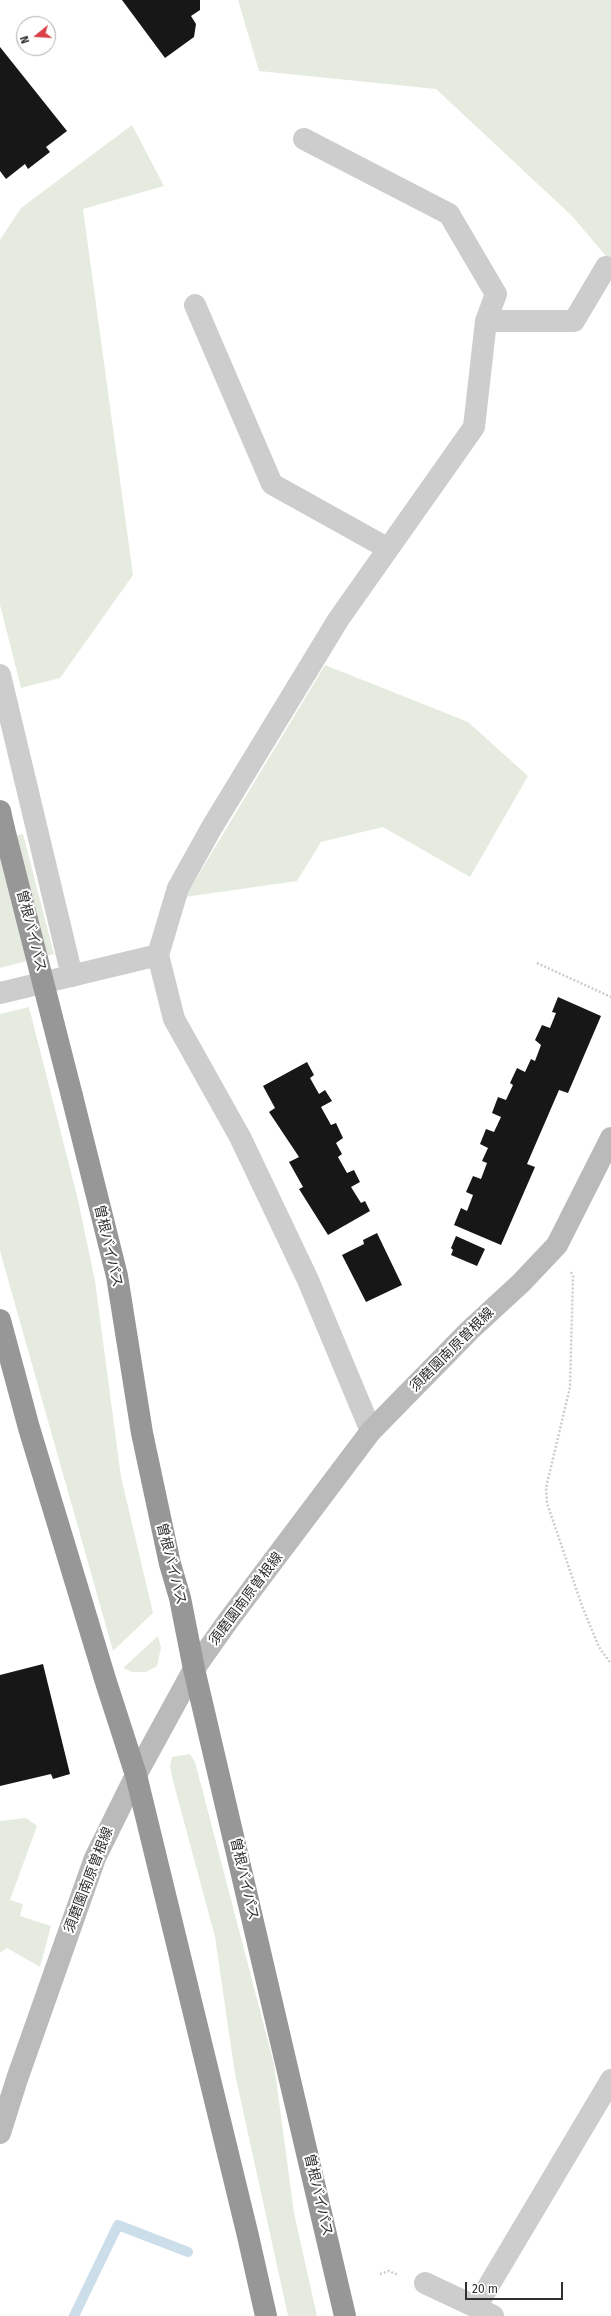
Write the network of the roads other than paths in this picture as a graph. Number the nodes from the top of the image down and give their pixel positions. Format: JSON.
{"nodes":[{"id":1,"x":304,"y":139,"type":"dead end"},
{"id":2,"x":606,"y":267,"type":"dead end"},
{"id":3,"x":195,"y":305,"type":"dead end"},
{"id":4,"x":486,"y":321,"type":"junction"},
{"id":5,"x":387,"y":548,"type":"junction"},
{"id":6,"x":0,"y":675,"type":"edge"},
{"id":7,"x":2,"y":820,"type":"edge"},
{"id":8,"x":158,"y":955,"type":"junction"},
{"id":9,"x":72,"y":976,"type":"junction"},
{"id":10,"x":0,"y":993,"type":"edge"},
{"id":11,"x":608,"y":1151,"type":"edge"},
{"id":12,"x":0,"y":1320,"type":"edge"},
{"id":13,"x":371,"y":1431,"type":"junction"},
{"id":14,"x":194,"y":1670,"type":"junction"},
{"id":15,"x":136,"y":1775,"type":"junction"},
{"id":16,"x":611,"y":2080,"type":"edge"},
{"id":17,"x":0,"y":2133,"type":"edge"},
{"id":18,"x":425,"y":2283,"type":"dead end"},
{"id":19,"x":484,"y":2312,"type":"edge"},
{"id":20,"x":266,"y":2316,"type":"edge"},
{"id":21,"x":344,"y":2316,"type":"edge"}],
"edges":[{"from":1,"to":4,"type":"street"},
{"from":2,"to":4,"type":"street"},
{"from":3,"to":5,"type":"street"},
{"from":4,"to":5,"type":"street"},
{"from":5,"to":8,"type":"street"},
{"from":6,"to":9,"type":"street"},
{"from":7,"to":14,"type":"highway","name":"曽根バイパス","bridge":true},
{"from":8,"to":9,"type":"street"},
{"from":8,"to":13,"type":"street"},
{"from":9,"to":10,"type":"street"},
{"from":11,"to":13,"type":"main road","name":"須磨園南原曽根線"},
{"from":12,"to":15,"type":"highway"},
{"from":13,"to":14,"type":"main road","name":"須磨園南原曽根線"},
{"from":14,"to":15,"type":"main road","name":"須磨園南原曽根線"},
{"from":14,"to":21,"type":"highway","name":"曽根バイパス"},
{"from":15,"to":17,"type":"main road","name":"須磨園南原曽根線"},
{"from":15,"to":20,"type":"highway"},
{"from":16,"to":19,"type":"street"},
{"from":18,"to":19,"type":"street"}]}
